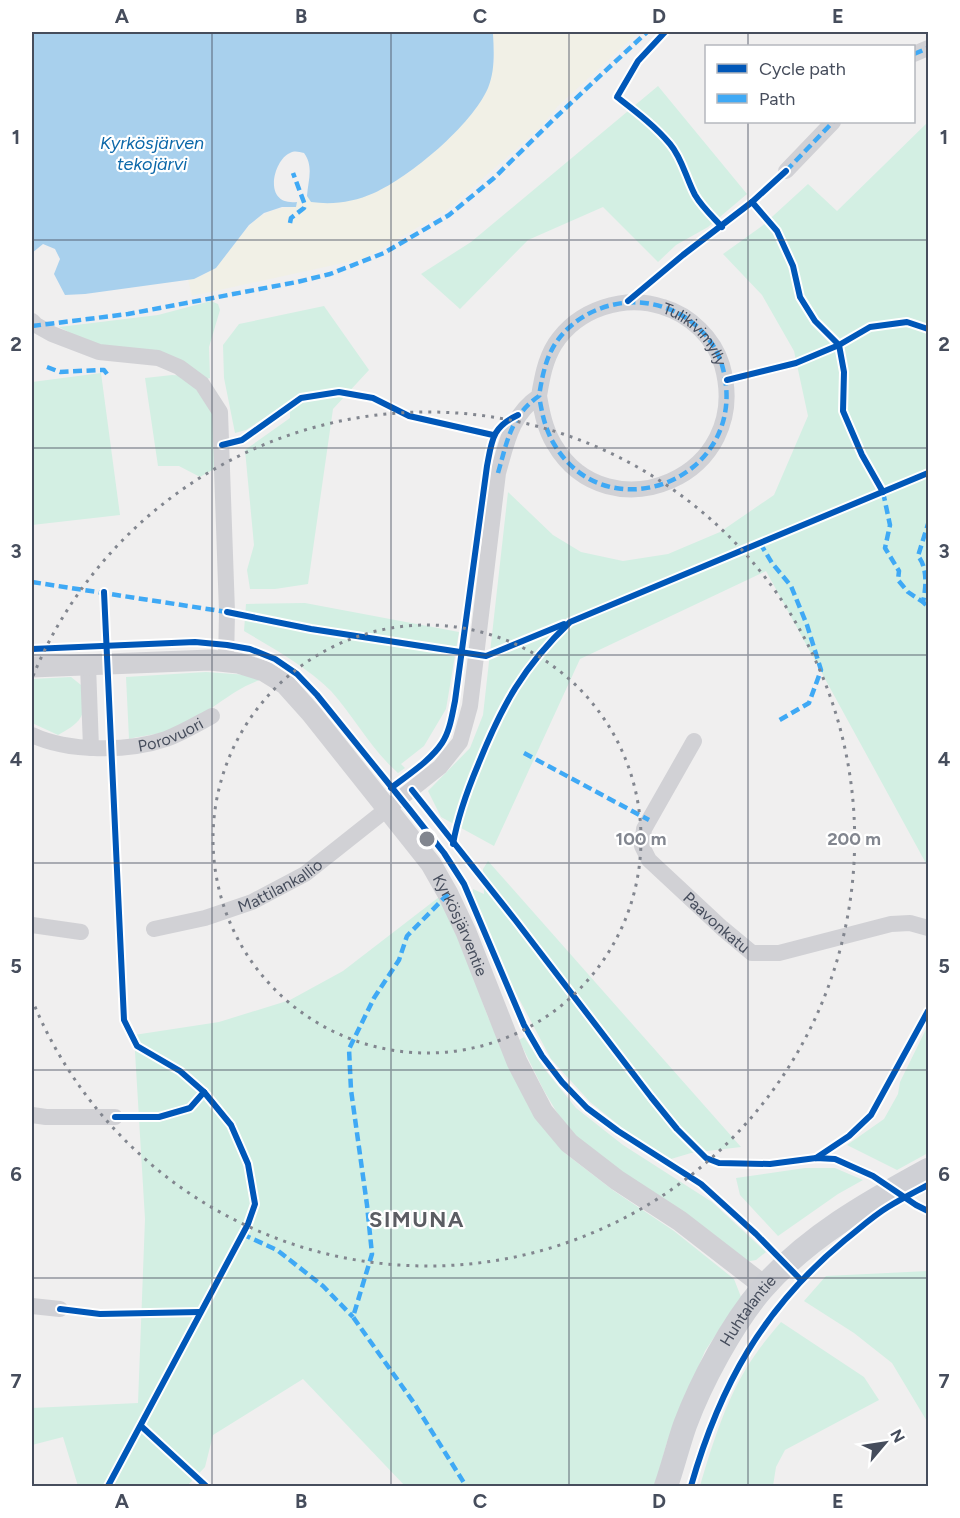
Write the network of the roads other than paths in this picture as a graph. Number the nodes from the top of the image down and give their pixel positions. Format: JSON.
{"nodes":[{"id":1,"x":831,"y":123,"type":"edge"},
{"id":2,"x":786,"y":171,"type":"dead end"},
{"id":3,"x":32,"y":321,"type":"edge"},
{"id":4,"x":539,"y":396,"type":"junction"},
{"id":5,"x":226,"y":662,"type":"junction"},
{"id":6,"x":88,"y":665,"type":"junction"},
{"id":7,"x":32,"y":668,"type":"edge"},
{"id":8,"x":212,"y":716,"type":"dead end"},
{"id":9,"x":32,"y":735,"type":"edge"},
{"id":10,"x":694,"y":741,"type":"dead end"},
{"id":11,"x":91,"y":748,"type":"junction"},
{"id":12,"x":386,"y":809,"type":"junction"},
{"id":13,"x":32,"y":925,"type":"edge"},
{"id":14,"x":928,"y":928,"type":"edge"},
{"id":15,"x":154,"y":929,"type":"dead end"},
{"id":16,"x":81,"y":932,"type":"dead end"},
{"id":17,"x":32,"y":1115,"type":"edge"},
{"id":18,"x":115,"y":1117,"type":"dead end"},
{"id":19,"x":928,"y":1170,"type":"edge"},
{"id":20,"x":764,"y":1287,"type":"junction"},
{"id":21,"x":32,"y":1306,"type":"edge"},
{"id":22,"x":60,"y":1309,"type":"dead end"},
{"id":23,"x":666,"y":1486,"type":"edge"}],
"edges":[{"from":1,"to":2,"type":"street"},
{"from":3,"to":5,"type":"street"},
{"from":4,"to":4,"type":"street","name":"Tulikivimylly"},
{"from":4,"to":12,"type":"street"},
{"from":5,"to":6,"type":"street","name":"Kyrkösjärventie"},
{"from":5,"to":12,"type":"street","name":"Kyrkösjärventie"},
{"from":6,"to":7,"type":"street","name":"Kyrkösjärventie"},
{"from":6,"to":11,"type":"street"},
{"from":8,"to":11,"type":"street","name":"Porovuori"},
{"from":9,"to":11,"type":"street","name":"Porovuori"},
{"from":10,"to":14,"type":"street","name":"Paavonkatu"},
{"from":12,"to":15,"type":"street","name":"Mattilankallio"},
{"from":12,"to":20,"type":"street","name":"Kyrkösjärventie"},
{"from":13,"to":16,"type":"street"},
{"from":17,"to":18,"type":"street"},
{"from":19,"to":20,"type":"main road","name":"Huhtalantie"},
{"from":20,"to":23,"type":"main road","name":"Huhtalantie"},
{"from":21,"to":22,"type":"street"}]}
